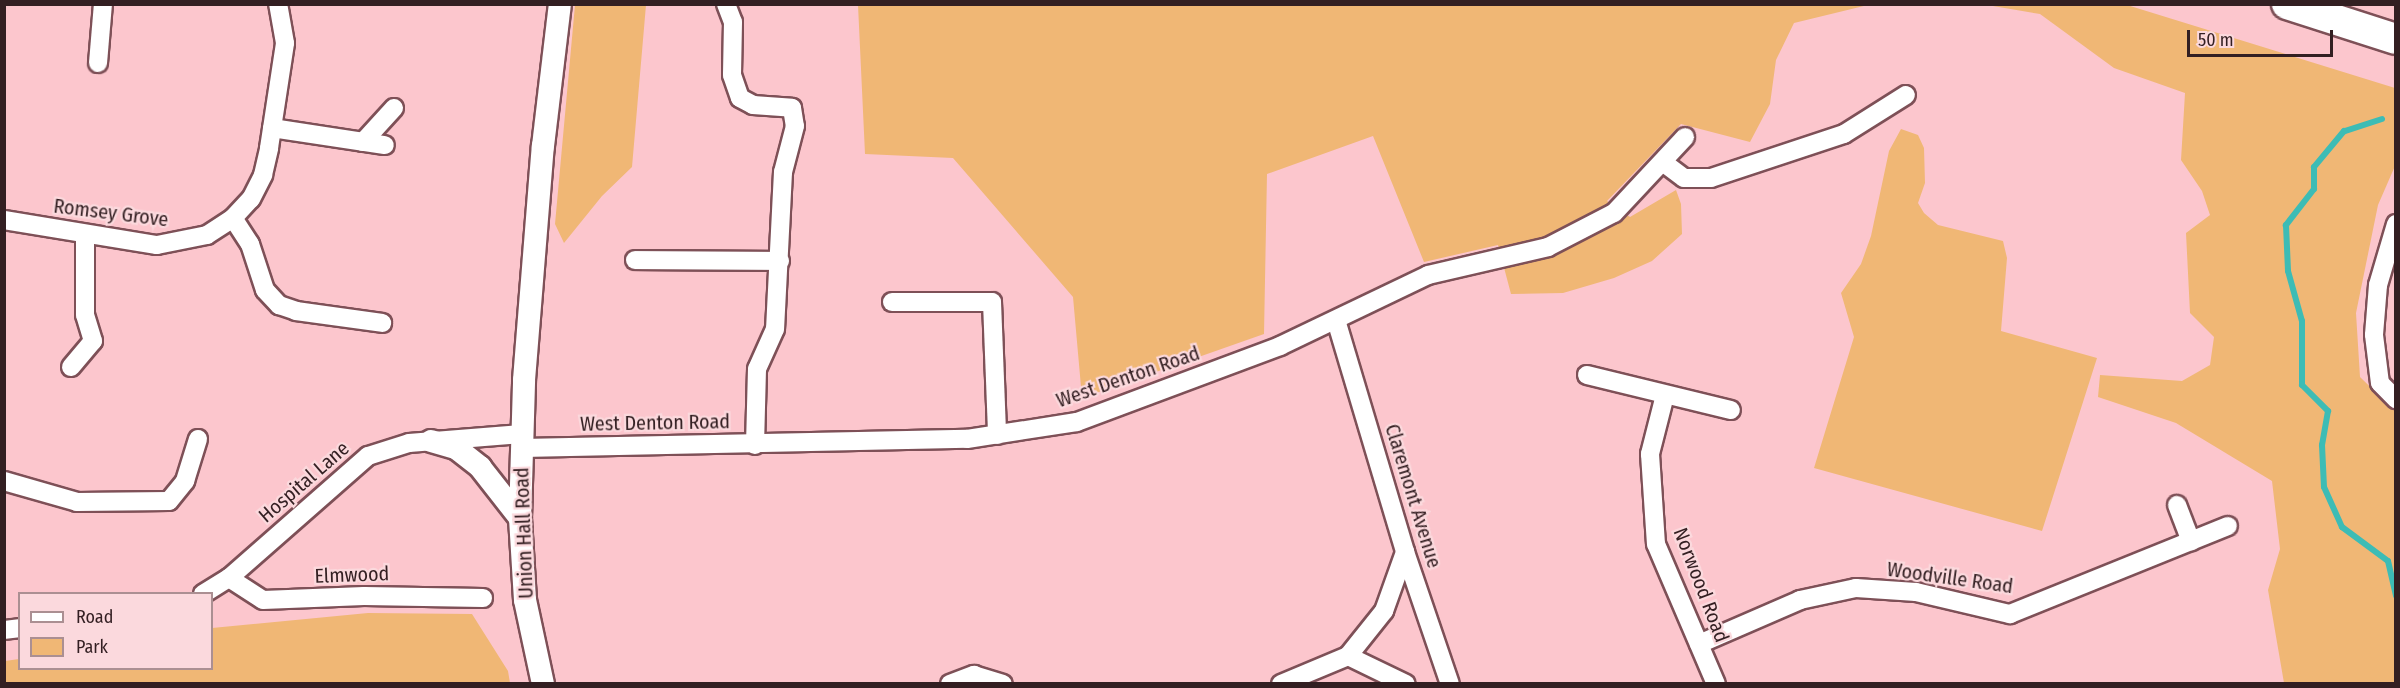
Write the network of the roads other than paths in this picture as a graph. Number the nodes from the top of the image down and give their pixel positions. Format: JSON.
{"nodes":[{"id":1,"x":103,"y":4,"type":"edge"},
{"id":2,"x":278,"y":4,"type":"edge"},
{"id":3,"x":560,"y":4,"type":"edge"},
{"id":4,"x":726,"y":4,"type":"edge"},
{"id":5,"x":2287,"y":4,"type":"edge"},
{"id":6,"x":2396,"y":39,"type":"edge"},
{"id":7,"x":98,"y":63,"type":"dead end"},
{"id":8,"x":1906,"y":95,"type":"dead end"},
{"id":9,"x":394,"y":108,"type":"dead end"},
{"id":10,"x":272,"y":128,"type":"junction"},
{"id":11,"x":1685,"y":136,"type":"dead end"},
{"id":12,"x":363,"y":142,"type":"junction"},
{"id":13,"x":385,"y":145,"type":"dead end"},
{"id":14,"x":1664,"y":163,"type":"junction"},
{"id":15,"x":233,"y":218,"type":"junction"},
{"id":16,"x":4,"y":220,"type":"edge"},
{"id":17,"x":2396,"y":224,"type":"edge"},
{"id":18,"x":85,"y":236,"type":"junction"},
{"id":19,"x":635,"y":260,"type":"dead end"},
{"id":20,"x":780,"y":261,"type":"junction"},
{"id":21,"x":892,"y":302,"type":"dead end"},
{"id":22,"x":1336,"y":320,"type":"junction"},
{"id":23,"x":382,"y":323,"type":"dead end"},
{"id":24,"x":71,"y":367,"type":"dead end"},
{"id":25,"x":1587,"y":375,"type":"dead end"},
{"id":26,"x":1665,"y":395,"type":"junction"},
{"id":27,"x":2396,"y":399,"type":"edge"},
{"id":28,"x":1731,"y":411,"type":"dead end"},
{"id":29,"x":998,"y":435,"type":"junction"},
{"id":30,"x":198,"y":439,"type":"dead end"},
{"id":31,"x":431,"y":441,"type":"junction"},
{"id":32,"x":522,"y":441,"type":"junction"},
{"id":33,"x":755,"y":445,"type":"junction"},
{"id":34,"x":4,"y":481,"type":"edge"},
{"id":35,"x":2176,"y":506,"type":"dead end"},
{"id":36,"x":520,"y":518,"type":"junction"},
{"id":37,"x":2228,"y":526,"type":"dead end"},
{"id":38,"x":2191,"y":541,"type":"junction"},
{"id":39,"x":1405,"y":552,"type":"junction"},
{"id":40,"x":230,"y":578,"type":"junction"},
{"id":41,"x":206,"y":592,"type":"edge"},
{"id":42,"x":483,"y":598,"type":"dead end"},
{"id":43,"x":1699,"y":644,"type":"junction"},
{"id":44,"x":1348,"y":656,"type":"junction"},
{"id":45,"x":543,"y":684,"type":"edge"},
{"id":46,"x":950,"y":684,"type":"edge"},
{"id":47,"x":1003,"y":684,"type":"edge"},
{"id":48,"x":1281,"y":684,"type":"edge"},
{"id":49,"x":1407,"y":684,"type":"edge"},
{"id":50,"x":1450,"y":684,"type":"edge"},
{"id":51,"x":1716,"y":684,"type":"edge"}],
"edges":[{"from":1,"to":7,"type":"street"},
{"from":2,"to":10,"type":"street","name":"Romsey Grove"},
{"from":3,"to":32,"type":"street","name":"Union Hall Road"},
{"from":4,"to":20,"type":"street"},
{"from":5,"to":6,"type":"highway"},
{"from":8,"to":14,"type":"street"},
{"from":9,"to":12,"type":"street"},
{"from":10,"to":12,"type":"street"},
{"from":10,"to":15,"type":"street","name":"Romsey Grove"},
{"from":11,"to":14,"type":"street","name":"West Denton Road"},
{"from":12,"to":13,"type":"street"},
{"from":14,"to":22,"type":"street","name":"West Denton Road"},
{"from":15,"to":18,"type":"street","name":"Romsey Grove"},
{"from":15,"to":23,"type":"street"},
{"from":16,"to":18,"type":"street","name":"Romsey Grove"},
{"from":17,"to":27,"type":"street"},
{"from":18,"to":24,"type":"street"},
{"from":19,"to":20,"type":"street"},
{"from":20,"to":33,"type":"street"},
{"from":21,"to":29,"type":"street"},
{"from":22,"to":29,"type":"street","name":"West Denton Road"},
{"from":22,"to":39,"type":"street","name":"Claremont Avenue"},
{"from":25,"to":26,"type":"street"},
{"from":26,"to":28,"type":"street"},
{"from":26,"to":43,"type":"street","name":"Norwood Road"},
{"from":29,"to":33,"type":"street","name":"West Denton Road"},
{"from":30,"to":34,"type":"street"},
{"from":31,"to":32,"type":"street","name":"Hospital Lane"},
{"from":31,"to":36,"type":"street"},
{"from":31,"to":40,"type":"street","name":"Hospital Lane"},
{"from":32,"to":33,"type":"street","name":"West Denton Road"},
{"from":32,"to":36,"type":"street","name":"Union Hall Road"},
{"from":35,"to":38,"type":"street"},
{"from":36,"to":45,"type":"street","name":"Union Hall Road"},
{"from":37,"to":38,"type":"street","name":"Woodville Road"},
{"from":38,"to":43,"type":"street","name":"Woodville Road"},
{"from":39,"to":44,"type":"street"},
{"from":39,"to":50,"type":"street","name":"Claremont Avenue"},
{"from":40,"to":41,"type":"street","name":"Hospital Lane"},
{"from":40,"to":42,"type":"street","name":"Elmwood"},
{"from":43,"to":51,"type":"street","name":"Norwood Road"},
{"from":44,"to":48,"type":"street"},
{"from":44,"to":49,"type":"street"},
{"from":46,"to":47,"type":"street"}]}
